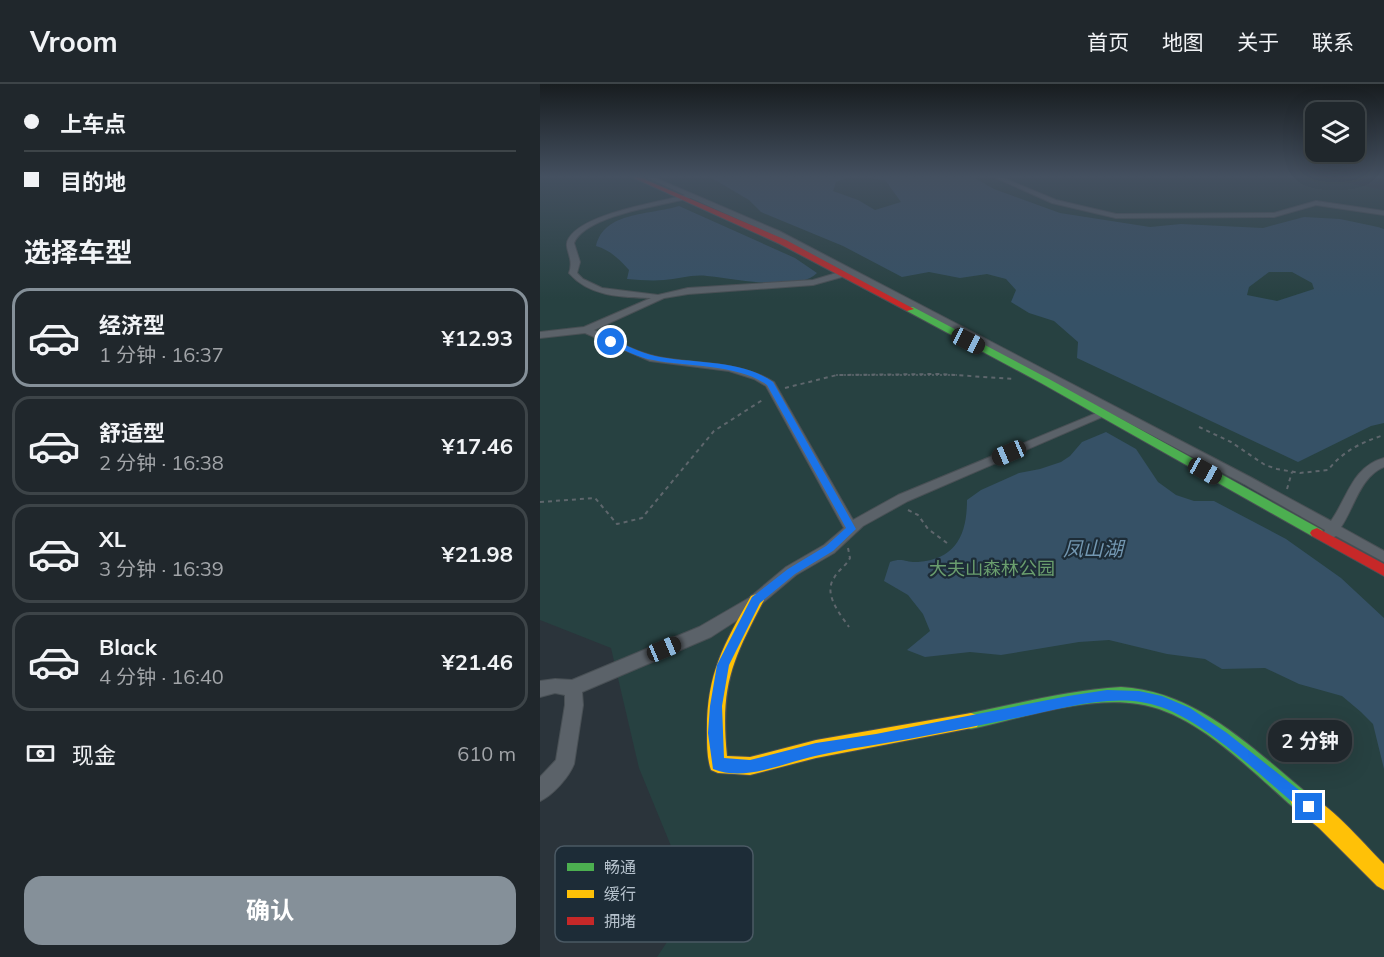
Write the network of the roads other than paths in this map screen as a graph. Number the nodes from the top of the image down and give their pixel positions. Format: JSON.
{"nodes":[{"id":1,"x":609,"y":218,"type":"edge"},
{"id":2,"x":732,"y":218,"type":"edge"},
{"id":3,"x":845,"y":273,"type":"junction"},
{"id":4,"x":662,"y":296,"type":"junction"},
{"id":5,"x":586,"y":330,"type":"junction"},
{"id":6,"x":540,"y":335,"type":"edge"},
{"id":7,"x":1103,"y":414,"type":"junction"},
{"id":8,"x":1384,"y":462,"type":"edge"},
{"id":9,"x":851,"y":529,"type":"junction"},
{"id":10,"x":1330,"y":533,"type":"junction"},
{"id":11,"x":1384,"y":557,"type":"edge"},
{"id":12,"x":1384,"y":571,"type":"edge"},
{"id":13,"x":756,"y":600,"type":"junction"},
{"id":14,"x":573,"y":688,"type":"junction"},
{"id":15,"x":540,"y":689,"type":"edge"},
{"id":16,"x":540,"y":791,"type":"edge"},
{"id":17,"x":1384,"y":879,"type":"edge"}],
"edges":[{"from":1,"to":4,"type":"street"},
{"from":2,"to":3,"type":"street"},
{"from":3,"to":4,"type":"street"},
{"from":3,"to":7,"type":"street"},
{"from":3,"to":10,"type":"street"},
{"from":4,"to":5,"type":"street"},
{"from":5,"to":6,"type":"street"},
{"from":5,"to":9,"type":"street"},
{"from":7,"to":9,"type":"street"},
{"from":7,"to":10,"type":"street"},
{"from":8,"to":10,"type":"street"},
{"from":9,"to":13,"type":"street"},
{"from":10,"to":11,"type":"street"},
{"from":10,"to":12,"type":"street"},
{"from":13,"to":14,"type":"street"},
{"from":13,"to":17,"type":"street"},
{"from":14,"to":15,"type":"street"},
{"from":14,"to":16,"type":"street"}]}
